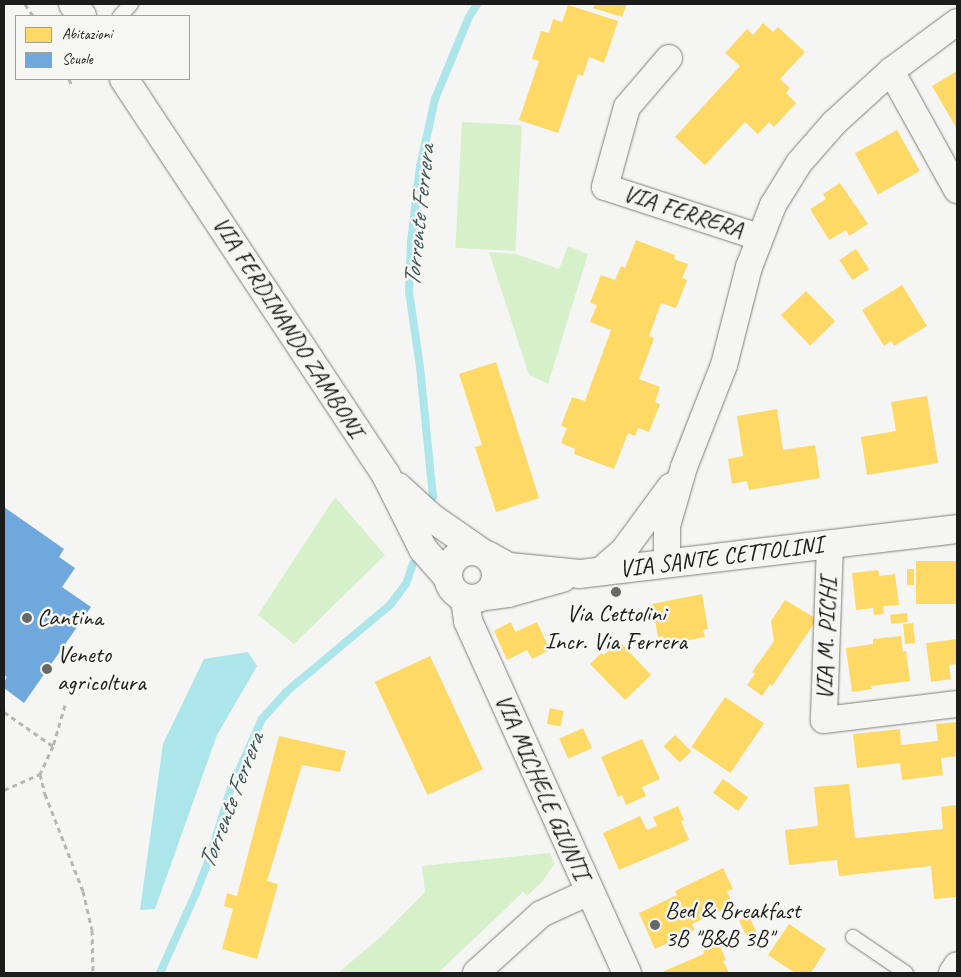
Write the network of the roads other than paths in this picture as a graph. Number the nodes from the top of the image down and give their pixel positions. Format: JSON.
{"nodes":[{"id":1,"x":73,"y":4,"type":"edge"},
{"id":2,"x":131,"y":4,"type":"edge"},
{"id":3,"x":81,"y":15,"type":"edge"},
{"id":4,"x":121,"y":15,"type":"edge"},
{"id":5,"x":957,"y":22,"type":"edge"},
{"id":6,"x":669,"y":58,"type":"dead end"},
{"id":7,"x":891,"y":71,"type":"junction"},
{"id":8,"x":125,"y":80,"type":"edge"},
{"id":9,"x":957,"y":190,"type":"edge"},
{"id":10,"x":759,"y":237,"type":"junction"},
{"id":11,"x":684,"y":467,"type":"junction"},
{"id":12,"x":385,"y":473,"type":"junction"},
{"id":13,"x":957,"y":529,"type":"edge"},
{"id":14,"x":830,"y":544,"type":"junction"},
{"id":15,"x":484,"y":554,"type":"junction"},
{"id":16,"x":667,"y":564,"type":"junction"},
{"id":17,"x":590,"y":572,"type":"junction"},
{"id":18,"x":447,"y":577,"type":"junction"},
{"id":19,"x":475,"y":597,"type":"junction"},
{"id":20,"x":957,"y":704,"type":"edge"},
{"id":21,"x":589,"y":892,"type":"junction"},
{"id":22,"x":853,"y":937,"type":"dead end"},
{"id":23,"x":957,"y":965,"type":"edge"},
{"id":24,"x":476,"y":973,"type":"edge"},
{"id":25,"x":627,"y":973,"type":"edge"},
{"id":26,"x":906,"y":973,"type":"edge"},
{"id":27,"x":952,"y":973,"type":"edge"}],
"edges":[{"from":1,"to":3,"type":"street"},
{"from":2,"to":4,"type":"lane"},
{"from":5,"to":7,"type":"street","name":"VIA FERRERA"},
{"from":6,"to":10,"type":"street","name":"VIA FERRERA"},
{"from":7,"to":9,"type":"street"},
{"from":7,"to":10,"type":"street","name":"VIA FERRERA"},
{"from":8,"to":12,"type":"street","name":"VIA FERDINANDO ZAMBONI"},
{"from":10,"to":11,"type":"street","name":"VIA FERRERA"},
{"from":11,"to":16,"type":"street","name":"VIA FERRERA"},
{"from":11,"to":17,"type":"street","name":"VIA FERRERA"},
{"from":12,"to":15,"type":"street","name":"VIA SANTE CETTOLINI"},
{"from":12,"to":18,"type":"street","name":"VIA FERDINANDO ZAMBONI"},
{"from":13,"to":14,"type":"street","name":"VIA SANTE CETTOLINI"},
{"from":14,"to":16,"type":"street","name":"VIA SANTE CETTOLINI"},
{"from":14,"to":20,"type":"street","name":"VIA M. PICHI"},
{"from":15,"to":17,"type":"street","name":"VIA SANTE CETTOLINI"},
{"from":15,"to":18,"type":"street"},
{"from":15,"to":19,"type":"street"},
{"from":16,"to":17,"type":"street","name":"VIA SANTE CETTOLINI"},
{"from":17,"to":19,"type":"street"},
{"from":18,"to":19,"type":"street","name":"VIA FERDINANDO ZAMBONI"},
{"from":19,"to":21,"type":"street","name":"VIA MICHELE GIUNTI"},
{"from":21,"to":24,"type":"street"},
{"from":21,"to":25,"type":"street","name":"VIA MICHELE GIUNTI"},
{"from":22,"to":26,"type":"lane"},
{"from":23,"to":27,"type":"street"}]}
